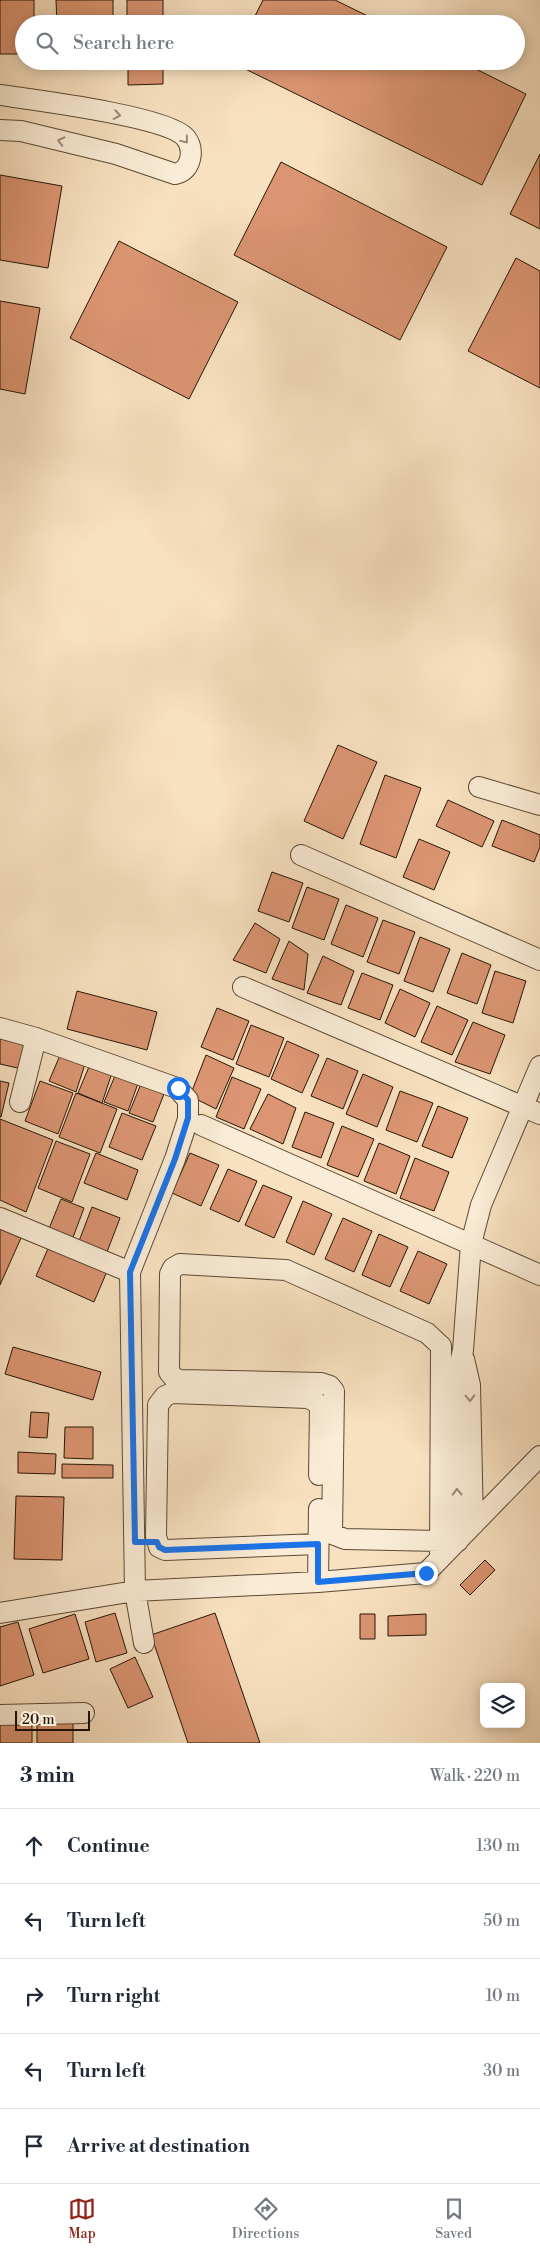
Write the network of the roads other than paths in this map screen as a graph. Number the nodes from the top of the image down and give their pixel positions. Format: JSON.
{"nodes":[{"id":1,"x":0,"y":95,"type":"edge"},
{"id":2,"x":0,"y":130,"type":"edge"},
{"id":3,"x":479,"y":787,"type":"dead end"},
{"id":4,"x":540,"y":805,"type":"edge"},
{"id":5,"x":302,"y":855,"type":"dead end"},
{"id":6,"x":540,"y":960,"type":"edge"},
{"id":7,"x":242,"y":987,"type":"dead end"},
{"id":8,"x":0,"y":1028,"type":"edge"},
{"id":9,"x":36,"y":1038,"type":"junction"},
{"id":10,"x":540,"y":1066,"type":"edge"},
{"id":11,"x":20,"y":1102,"type":"dead end"},
{"id":12,"x":532,"y":1110,"type":"edge"},
{"id":13,"x":201,"y":1125,"type":"dead end"},
{"id":14,"x":0,"y":1218,"type":"edge"},
{"id":15,"x":471,"y":1244,"type":"junction"},
{"id":16,"x":130,"y":1272,"type":"junction"},
{"id":17,"x":540,"y":1275,"type":"edge"},
{"id":18,"x":463,"y":1350,"type":"junction"},
{"id":19,"x":540,"y":1456,"type":"edge"},
{"id":20,"x":473,"y":1525,"type":"junction"},
{"id":21,"x":135,"y":1542,"type":"junction"},
{"id":22,"x":157,"y":1542,"type":"junction"},
{"id":23,"x":318,"y":1544,"type":"junction"},
{"id":24,"x":441,"y":1545,"type":"junction"},
{"id":25,"x":318,"y":1582,"type":"junction"},
{"id":26,"x":135,"y":1591,"type":"junction"},
{"id":27,"x":0,"y":1614,"type":"edge"},
{"id":28,"x":144,"y":1643,"type":"dead end"},
{"id":29,"x":84,"y":1713,"type":"dead end"},
{"id":30,"x":0,"y":1714,"type":"edge"}],
"edges":[{"from":1,"to":2,"type":"street","one_way":true},
{"from":3,"to":4,"type":"street"},
{"from":5,"to":6,"type":"street"},
{"from":7,"to":12,"type":"street"},
{"from":8,"to":9,"type":"street"},
{"from":9,"to":11,"type":"street"},
{"from":9,"to":16,"type":"street"},
{"from":10,"to":12,"type":"street"},
{"from":12,"to":15,"type":"street"},
{"from":13,"to":15,"type":"street"},
{"from":14,"to":16,"type":"street"},
{"from":15,"to":17,"type":"street"},
{"from":15,"to":18,"type":"street"},
{"from":16,"to":21,"type":"street"},
{"from":18,"to":20,"type":"street","one_way":true},
{"from":24,"to":18,"type":"street","one_way":true},
{"from":19,"to":20,"type":"street"},
{"from":20,"to":24,"type":"street"},
{"from":21,"to":22,"type":"street"},
{"from":21,"to":26,"type":"street"},
{"from":22,"to":23,"type":"street"},
{"from":22,"to":23,"type":"street"},
{"from":23,"to":25,"type":"street"},
{"from":24,"to":24,"type":"street"},
{"from":24,"to":25,"type":"street"},
{"from":25,"to":26,"type":"street"},
{"from":26,"to":27,"type":"street"},
{"from":26,"to":28,"type":"street"},
{"from":29,"to":30,"type":"street"}]}
